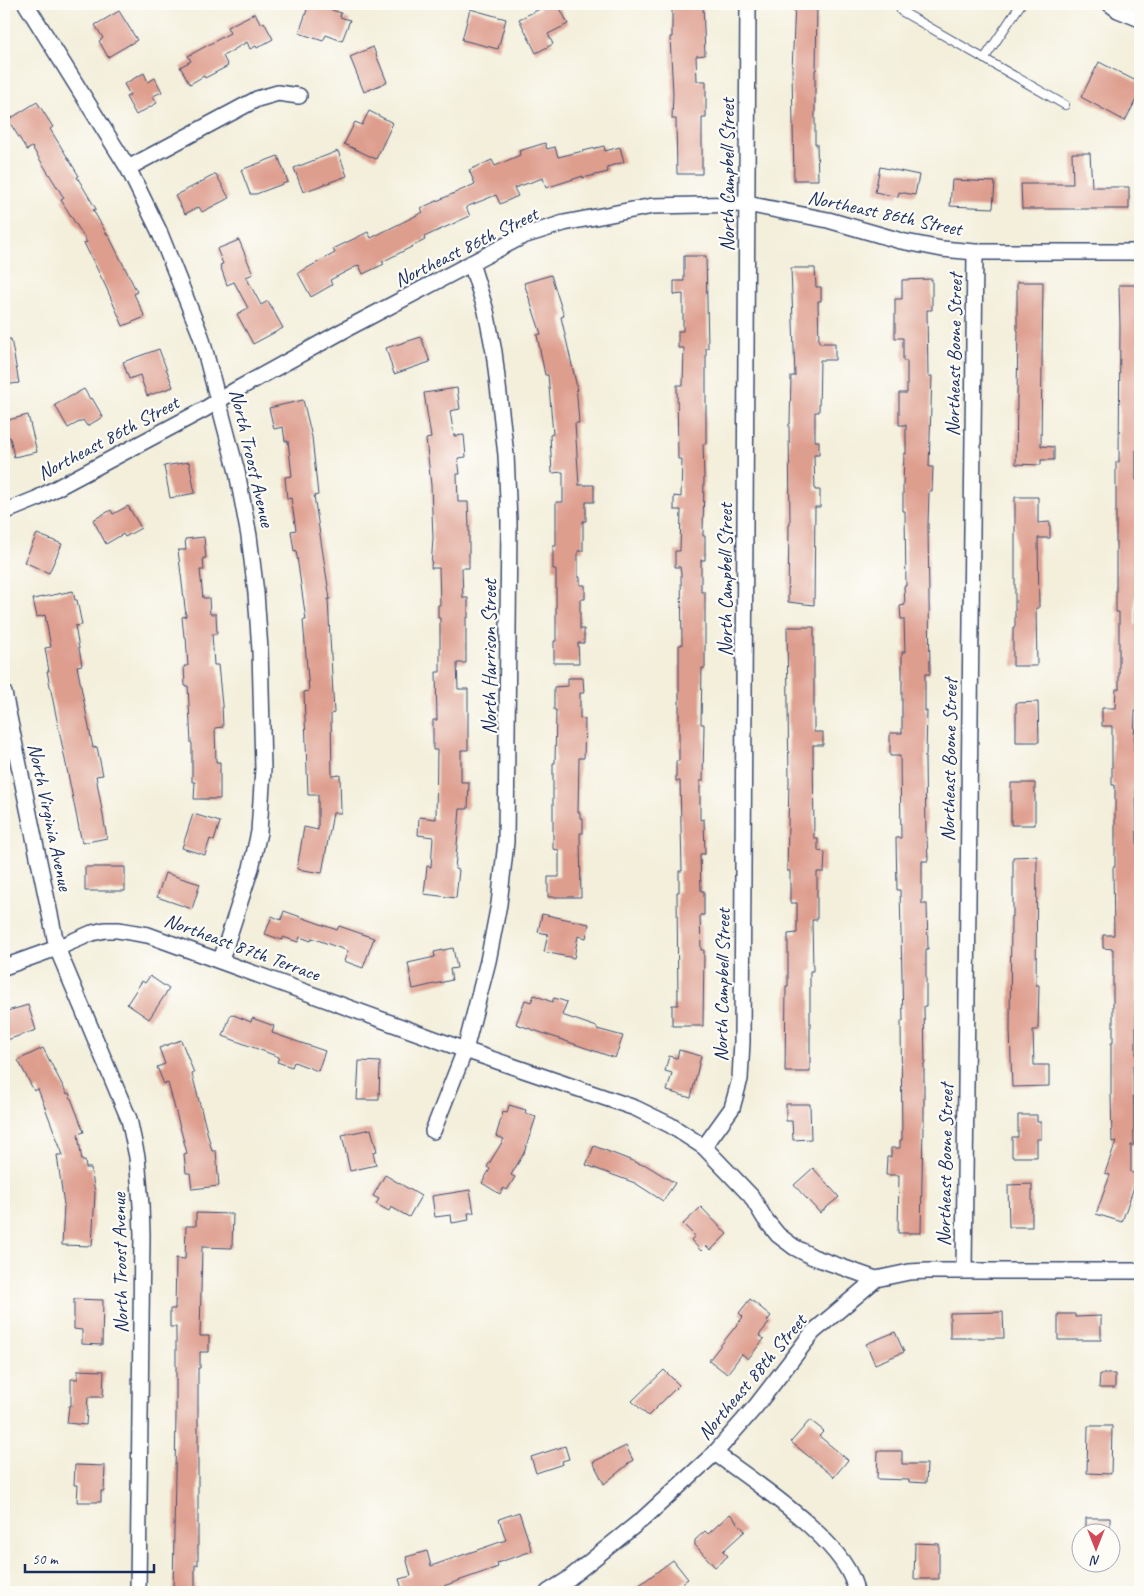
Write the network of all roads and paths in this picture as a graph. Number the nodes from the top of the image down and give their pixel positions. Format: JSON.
{"nodes":[{"id":1,"x":26,"y":4,"type":"edge"},
{"id":2,"x":748,"y":4,"type":"edge"},
{"id":3,"x":1021,"y":4,"type":"edge"},
{"id":4,"x":1110,"y":4,"type":"edge"},
{"id":5,"x":901,"y":12,"type":"dead end"},
{"id":6,"x":1140,"y":20,"type":"edge"},
{"id":7,"x":984,"y":59,"type":"junction"},
{"id":8,"x":300,"y":96,"type":"dead end"},
{"id":9,"x":1065,"y":105,"type":"dead end"},
{"id":10,"x":128,"y":168,"type":"junction"},
{"id":11,"x":747,"y":204,"type":"junction"},
{"id":12,"x":976,"y":252,"type":"junction"},
{"id":13,"x":1140,"y":254,"type":"edge"},
{"id":14,"x":471,"y":263,"type":"junction"},
{"id":15,"x":219,"y":401,"type":"junction"},
{"id":16,"x":4,"y":512,"type":"edge"},
{"id":17,"x":4,"y":693,"type":"edge"},
{"id":18,"x":56,"y":948,"type":"junction"},
{"id":19,"x":221,"y":960,"type":"junction"},
{"id":20,"x":4,"y":967,"type":"edge"},
{"id":21,"x":465,"y":1050,"type":"junction"},
{"id":22,"x":433,"y":1131,"type":"dead end"},
{"id":23,"x":704,"y":1147,"type":"junction"},
{"id":24,"x":964,"y":1270,"type":"junction"},
{"id":25,"x":1140,"y":1271,"type":"edge"},
{"id":26,"x":876,"y":1280,"type":"junction"},
{"id":27,"x":715,"y":1453,"type":"junction"},
{"id":28,"x":138,"y":1592,"type":"edge"},
{"id":29,"x":548,"y":1592,"type":"edge"},
{"id":30,"x":856,"y":1592,"type":"edge"}],
"edges":[{"from":1,"to":10,"type":"street","name":"North Troost Avenue"},
{"from":2,"to":11,"type":"street","name":"North Campbell Street"},
{"from":3,"to":7,"type":"lane"},
{"from":4,"to":6,"type":"street"},
{"from":5,"to":7,"type":"lane"},
{"from":7,"to":9,"type":"lane"},
{"from":8,"to":10,"type":"street"},
{"from":10,"to":15,"type":"street","name":"North Troost Avenue"},
{"from":11,"to":12,"type":"street","name":"Northeast 86th Street"},
{"from":11,"to":14,"type":"street","name":"Northeast 86th Street"},
{"from":11,"to":23,"type":"street","name":"North Campbell Street"},
{"from":12,"to":13,"type":"street","name":"Northeast 86th Street"},
{"from":12,"to":24,"type":"street","name":"Northeast Boone Street"},
{"from":14,"to":15,"type":"street","name":"Northeast 86th Street"},
{"from":14,"to":21,"type":"street","name":"North Harrison Street"},
{"from":15,"to":16,"type":"street","name":"Northeast 86th Street"},
{"from":15,"to":19,"type":"street","name":"North Troost Avenue"},
{"from":17,"to":18,"type":"street","name":"North Virginia Avenue"},
{"from":18,"to":19,"type":"street","name":"Northeast 87th Terrace"},
{"from":18,"to":20,"type":"street","name":"Northeast 87th Terrace"},
{"from":18,"to":28,"type":"street","name":"North Troost Avenue"},
{"from":19,"to":21,"type":"street","name":"Northeast 87th Terrace"},
{"from":21,"to":22,"type":"street"},
{"from":21,"to":23,"type":"street","name":"Northeast 87th Terrace"},
{"from":23,"to":26,"type":"street","name":"Northeast 87th Terrace"},
{"from":24,"to":25,"type":"street","name":"Northeast 88th Street"},
{"from":24,"to":26,"type":"street","name":"Northeast 88th Street"},
{"from":26,"to":27,"type":"street","name":"Northeast 88th Street"},
{"from":27,"to":29,"type":"street","name":"Northeast 88th Street"},
{"from":27,"to":30,"type":"street"}]}
